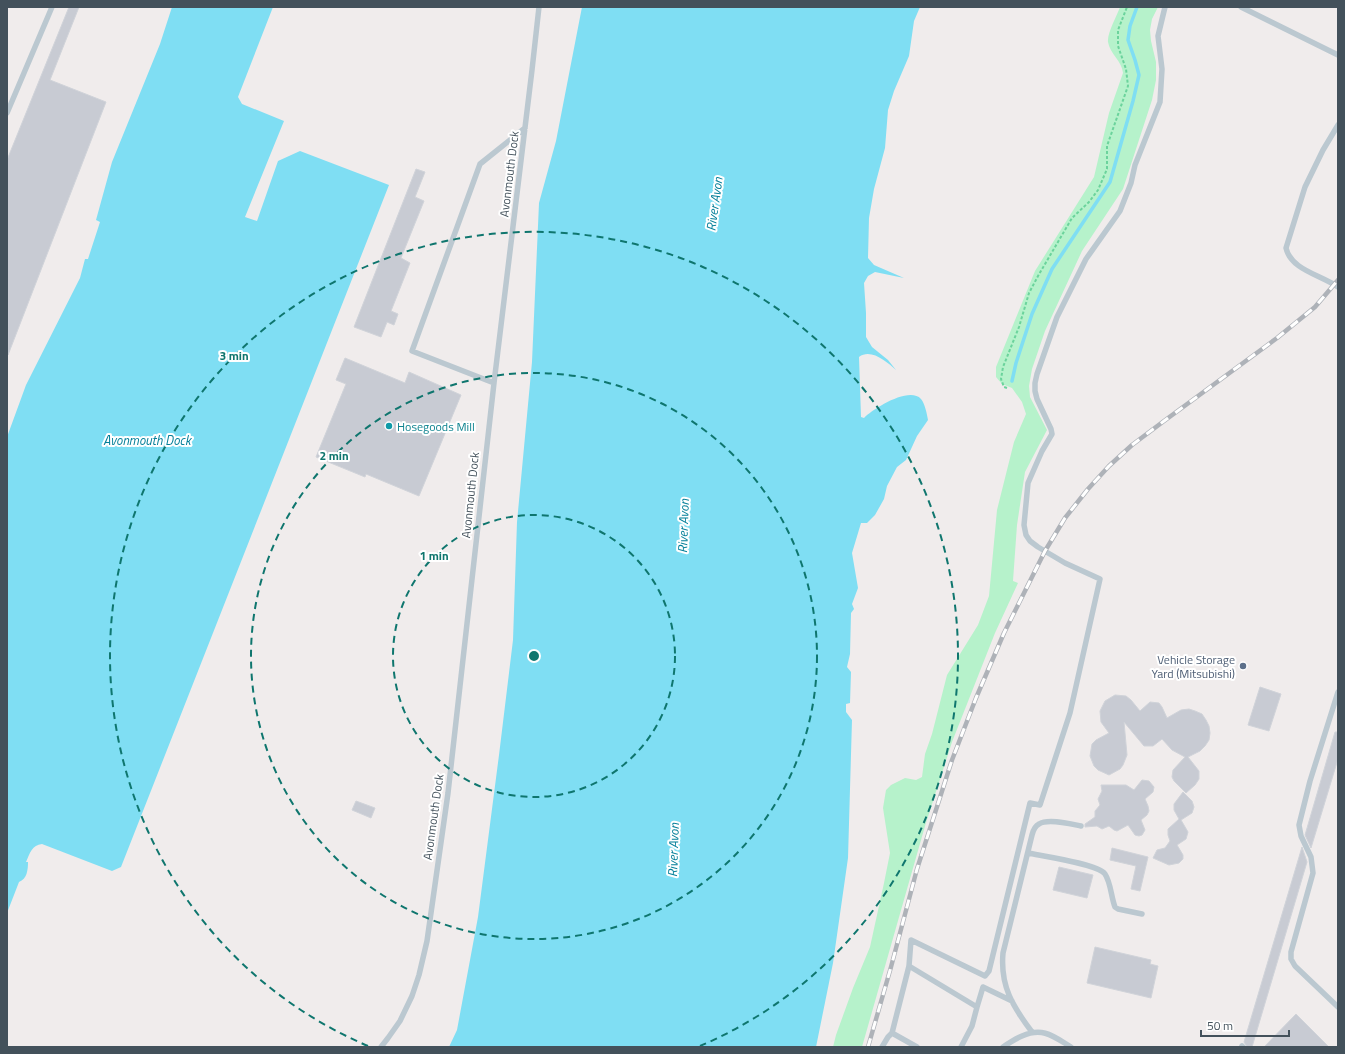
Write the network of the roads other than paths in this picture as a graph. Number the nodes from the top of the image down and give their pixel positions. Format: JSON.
{"nodes":[{"id":1,"x":52,"y":7,"type":"edge"},
{"id":2,"x":539,"y":7,"type":"edge"},
{"id":3,"x":1165,"y":7,"type":"edge"},
{"id":4,"x":1241,"y":7,"type":"edge"},
{"id":5,"x":1338,"y":55,"type":"edge"},
{"id":6,"x":7,"y":113,"type":"edge"},
{"id":7,"x":1338,"y":125,"type":"edge"},
{"id":8,"x":525,"y":128,"type":"junction"},
{"id":9,"x":1338,"y":287,"type":"edge"},
{"id":10,"x":494,"y":383,"type":"junction"},
{"id":11,"x":1338,"y":692,"type":"edge"},
{"id":12,"x":1081,"y":826,"type":"dead end"},
{"id":13,"x":1028,"y":853,"type":"junction"},
{"id":14,"x":1142,"y":914,"type":"dead end"},
{"id":15,"x":909,"y":966,"type":"junction"},
{"id":16,"x":1012,"y":1001,"type":"junction"},
{"id":17,"x":977,"y":1007,"type":"junction"},
{"id":18,"x":1338,"y":1007,"type":"edge"},
{"id":19,"x":1032,"y":1032,"type":"junction"},
{"id":20,"x":892,"y":1033,"type":"junction"},
{"id":21,"x":381,"y":1047,"type":"edge"},
{"id":22,"x":882,"y":1047,"type":"edge"},
{"id":23,"x":917,"y":1047,"type":"edge"},
{"id":24,"x":961,"y":1047,"type":"edge"},
{"id":25,"x":1003,"y":1047,"type":"edge"},
{"id":26,"x":1071,"y":1047,"type":"edge"}],
"edges":[{"from":1,"to":6,"type":"lane"},
{"from":2,"to":8,"type":"lane","name":"Avonmouth Dock"},
{"from":3,"to":15,"type":"lane"},
{"from":4,"to":5,"type":"lane"},
{"from":7,"to":9,"type":"lane"},
{"from":8,"to":10,"type":"lane","name":"Avonmouth Dock"},
{"from":8,"to":10,"type":"lane"},
{"from":10,"to":21,"type":"lane","name":"Avonmouth Dock"},
{"from":11,"to":18,"type":"lane"},
{"from":12,"to":13,"type":"lane"},
{"from":13,"to":14,"type":"lane"},
{"from":13,"to":16,"type":"lane"},
{"from":15,"to":17,"type":"lane"},
{"from":15,"to":20,"type":"lane"},
{"from":16,"to":17,"type":"lane"},
{"from":16,"to":19,"type":"lane"},
{"from":17,"to":24,"type":"lane"},
{"from":19,"to":25,"type":"lane"},
{"from":19,"to":26,"type":"lane"},
{"from":20,"to":22,"type":"lane"},
{"from":20,"to":23,"type":"lane"}]}
